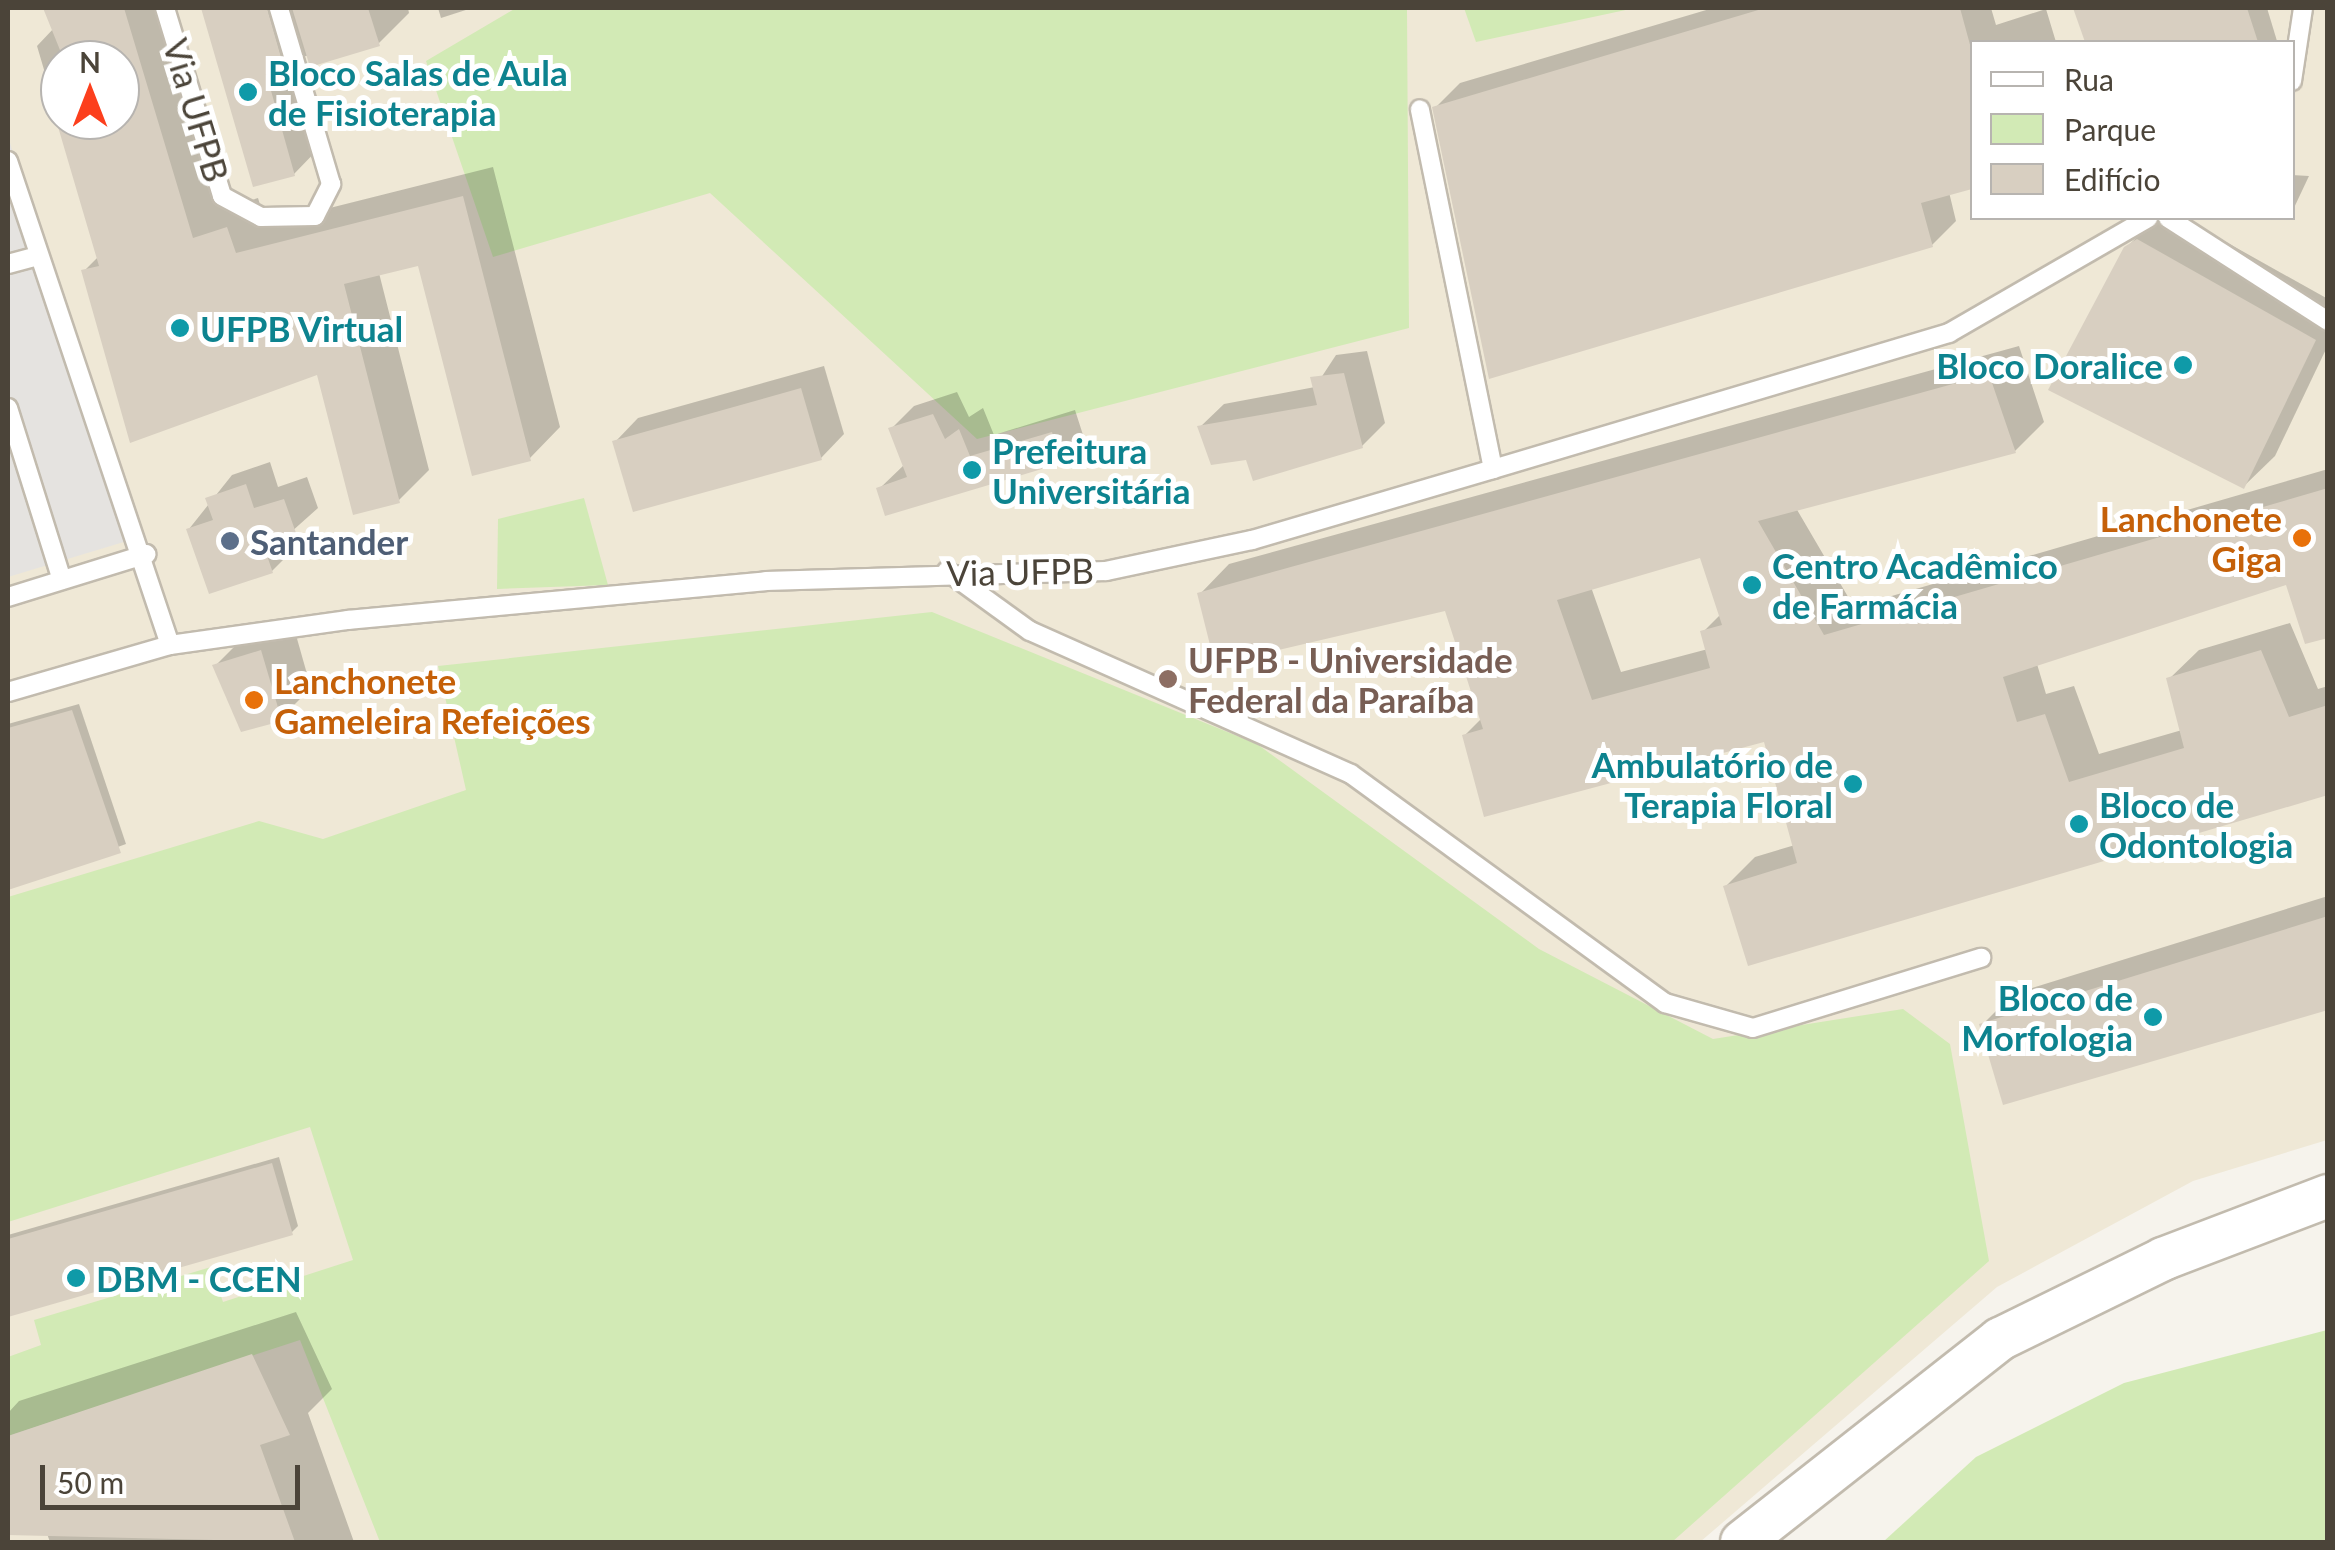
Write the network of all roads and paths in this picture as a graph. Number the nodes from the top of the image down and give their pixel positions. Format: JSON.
{"nodes":[{"id":1,"x":165,"y":8,"type":"edge"},
{"id":2,"x":279,"y":8,"type":"edge"},
{"id":3,"x":2304,"y":8,"type":"edge"},
{"id":4,"x":2295,"y":63,"type":"edge"},
{"id":5,"x":1420,"y":109,"type":"dead end"},
{"id":6,"x":8,"y":161,"type":"edge"},
{"id":7,"x":2145,"y":220,"type":"edge"},
{"id":8,"x":2171,"y":220,"type":"edge"},
{"id":9,"x":34,"y":257,"type":"junction"},
{"id":10,"x":8,"y":264,"type":"edge"},
{"id":11,"x":2328,"y":321,"type":"edge"},
{"id":12,"x":8,"y":408,"type":"edge"},
{"id":13,"x":1493,"y":469,"type":"junction"},
{"id":14,"x":147,"y":554,"type":"junction"},
{"id":15,"x":946,"y":571,"type":"junction"},
{"id":16,"x":62,"y":580,"type":"junction"},
{"id":17,"x":8,"y":597,"type":"edge"},
{"id":18,"x":170,"y":645,"type":"junction"},
{"id":19,"x":8,"y":692,"type":"edge"},
{"id":20,"x":1981,"y":958,"type":"dead end"},
{"id":21,"x":2328,"y":1196,"type":"edge"},
{"id":22,"x":1742,"y":1542,"type":"edge"}],
"edges":[{"from":1,"to":2,"type":"lane","name":"Via UFPB"},
{"from":3,"to":4,"type":"lane"},
{"from":5,"to":13,"type":"lane"},
{"from":6,"to":9,"type":"lane"},
{"from":7,"to":13,"type":"lane","name":"Via UFPB"},
{"from":8,"to":11,"type":"lane"},
{"from":9,"to":10,"type":"lane"},
{"from":9,"to":14,"type":"lane"},
{"from":12,"to":16,"type":"lane"},
{"from":13,"to":15,"type":"lane","name":"Via UFPB"},
{"from":14,"to":16,"type":"lane"},
{"from":14,"to":18,"type":"lane"},
{"from":15,"to":18,"type":"lane","name":"Via UFPB"},
{"from":15,"to":20,"type":"lane"},
{"from":16,"to":17,"type":"lane"},
{"from":18,"to":19,"type":"lane","name":"Via UFPB"},
{"from":21,"to":22,"type":"street"}]}
